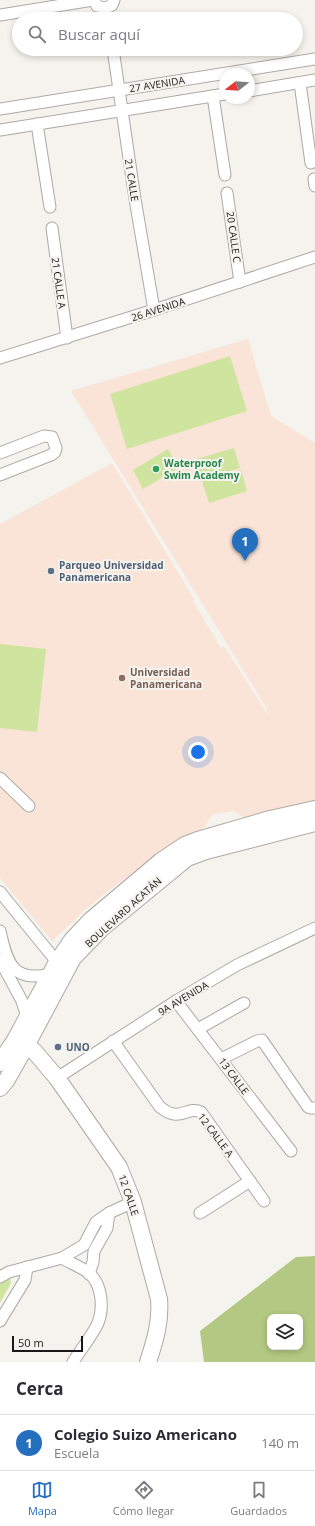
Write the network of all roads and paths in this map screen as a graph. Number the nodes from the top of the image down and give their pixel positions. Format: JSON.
{"nodes":[{"id":1,"x":93,"y":0,"type":"edge"},
{"id":2,"x":114,"y":0,"type":"edge"},
{"id":3,"x":19,"y":12,"type":"edge"},
{"id":4,"x":104,"y":12,"type":"edge"},
{"id":5,"x":107,"y":12,"type":"edge"},
{"id":6,"x":12,"y":13,"type":"edge"},
{"id":7,"x":0,"y":15,"type":"edge"},
{"id":8,"x":113,"y":56,"type":"edge"},
{"id":9,"x":315,"y":59,"type":"edge"},
{"id":10,"x":315,"y":80,"type":"edge"},
{"id":11,"x":300,"y":83,"type":"junction"},
{"id":12,"x":255,"y":89,"type":"edge"},
{"id":13,"x":119,"y":90,"type":"junction"},
{"id":14,"x":219,"y":95,"type":"edge"},
{"id":15,"x":213,"y":96,"type":"junction"},
{"id":16,"x":0,"y":109,"type":"edge"},
{"id":17,"x":122,"y":111,"type":"junction"},
{"id":18,"x":37,"y":124,"type":"junction"},
{"id":19,"x":0,"y":130,"type":"edge"},
{"id":20,"x":312,"y":163,"type":"dead end"},
{"id":21,"x":225,"y":175,"type":"dead end"},
{"id":22,"x":227,"y":193,"type":"dead end"},
{"id":23,"x":50,"y":207,"type":"dead end"},
{"id":24,"x":52,"y":228,"type":"dead end"},
{"id":25,"x":315,"y":257,"type":"edge"},
{"id":26,"x":240,"y":282,"type":"junction"},
{"id":27,"x":154,"y":310,"type":"junction"},
{"id":28,"x":67,"y":338,"type":"junction"},
{"id":29,"x":0,"y":358,"type":"edge"},
{"id":30,"x":0,"y":453,"type":"edge"},
{"id":31,"x":0,"y":475,"type":"edge"},
{"id":32,"x":0,"y":778,"type":"edge"},
{"id":33,"x":29,"y":806,"type":"dead end"},
{"id":34,"x":315,"y":809,"type":"edge"},
{"id":35,"x":315,"y":823,"type":"edge"},
{"id":36,"x":0,"y":892,"type":"edge"},
{"id":37,"x":315,"y":928,"type":"edge"},
{"id":38,"x":1,"y":937,"type":"edge"},
{"id":39,"x":0,"y":960,"type":"edge"},
{"id":40,"x":54,"y":968,"type":"junction"},
{"id":41,"x":176,"y":1001,"type":"junction"},
{"id":42,"x":244,"y":1004,"type":"dead end"},
{"id":43,"x":27,"y":1017,"type":"junction"},
{"id":44,"x":198,"y":1029,"type":"junction"},
{"id":45,"x":113,"y":1041,"type":"junction"},
{"id":46,"x":21,"y":1043,"type":"junction"},
{"id":47,"x":221,"y":1059,"type":"junction"},
{"id":48,"x":0,"y":1064,"type":"edge"},
{"id":49,"x":57,"y":1078,"type":"junction"},
{"id":50,"x":0,"y":1088,"type":"edge"},
{"id":51,"x":315,"y":1108,"type":"edge"},
{"id":52,"x":292,"y":1151,"type":"dead end"},
{"id":53,"x":250,"y":1181,"type":"junction"},
{"id":54,"x":264,"y":1201,"type":"dead end"},
{"id":55,"x":133,"y":1202,"type":"junction"},
{"id":56,"x":109,"y":1213,"type":"junction"},
{"id":57,"x":200,"y":1213,"type":"dead end"},
{"id":58,"x":84,"y":1245,"type":"junction"},
{"id":59,"x":94,"y":1250,"type":"junction"},
{"id":60,"x":62,"y":1258,"type":"junction"},
{"id":61,"x":27,"y":1267,"type":"junction"},
{"id":62,"x":89,"y":1274,"type":"junction"},
{"id":63,"x":0,"y":1277,"type":"edge"},
{"id":64,"x":0,"y":1321,"type":"edge"},
{"id":65,"x":73,"y":1362,"type":"edge"},
{"id":66,"x":148,"y":1362,"type":"edge"}],
"edges":[{"from":1,"to":3,"type":"street"},
{"from":1,"to":4,"type":"street"},
{"from":2,"to":5,"type":"street"},
{"from":6,"to":7,"type":"street"},
{"from":8,"to":13,"type":"street","name":"21 CALLE"},
{"from":9,"to":13,"type":"street","name":"27 AVENIDA"},
{"from":10,"to":11,"type":"street"},
{"from":11,"to":12,"type":"street"},
{"from":11,"to":20,"type":"street"},
{"from":13,"to":16,"type":"street","name":"27 AVENIDA"},
{"from":13,"to":17,"type":"street","name":"21 CALLE"},
{"from":14,"to":15,"type":"street","name":"27 AVENIDA"},
{"from":15,"to":17,"type":"street","name":"27 AVENIDA"},
{"from":15,"to":21,"type":"street"},
{"from":17,"to":18,"type":"street","name":"27 AVENIDA"},
{"from":17,"to":27,"type":"street","name":"21 CALLE"},
{"from":18,"to":19,"type":"street","name":"27 AVENIDA"},
{"from":18,"to":23,"type":"street"},
{"from":22,"to":26,"type":"street","name":"20 CALLE C"},
{"from":24,"to":28,"type":"street","name":"21 CALLE A"},
{"from":25,"to":26,"type":"street","name":"26 AVENIDA"},
{"from":26,"to":27,"type":"street","name":"26 AVENIDA"},
{"from":27,"to":28,"type":"street","name":"26 AVENIDA"},
{"from":28,"to":29,"type":"street","name":"26 AVENIDA"},
{"from":30,"to":31,"type":"street"},
{"from":32,"to":33,"type":"street"},
{"from":34,"to":40,"type":"main road","name":"BOULEVARD ACATÁN"},
{"from":35,"to":46,"type":"main road","name":"BOULEVARD ACATÁN"},
{"from":36,"to":40,"type":"street"},
{"from":37,"to":41,"type":"street","name":"9A AVENIDA"},
{"from":38,"to":40,"type":"street"},
{"from":39,"to":43,"type":"street"},
{"from":40,"to":43,"type":"main road","name":"BOULEVARD ACATÁN"},
{"from":41,"to":44,"type":"street","name":"13 CALLE"},
{"from":41,"to":45,"type":"street","name":"9A AVENIDA"},
{"from":42,"to":44,"type":"street"},
{"from":43,"to":46,"type":"main road","name":"BOULEVARD ACATÁN"},
{"from":44,"to":47,"type":"street","name":"13 CALLE"},
{"from":45,"to":49,"type":"street","name":"9A AVENIDA"},
{"from":45,"to":53,"type":"street","name":"12 CALLE A"},
{"from":46,"to":48,"type":"main road","name":"BOULEVARD ACATÁN"},
{"from":46,"to":49,"type":"main road","name":"12 CALLE"},
{"from":46,"to":50,"type":"main road","name":"BOULEVARD ACATÁN"},
{"from":47,"to":51,"type":"street"},
{"from":47,"to":52,"type":"street","name":"13 CALLE"},
{"from":49,"to":55,"type":"main road","name":"12 CALLE"},
{"from":53,"to":54,"type":"street","name":"12 CALLE A"},
{"from":53,"to":57,"type":"street"},
{"from":55,"to":56,"type":"street"},
{"from":55,"to":66,"type":"main road","name":"12 CALLE"},
{"from":56,"to":58,"type":"street"},
{"from":56,"to":59,"type":"street"},
{"from":58,"to":59,"type":"street"},
{"from":58,"to":60,"type":"street"},
{"from":59,"to":62,"type":"street"},
{"from":60,"to":61,"type":"street"},
{"from":60,"to":62,"type":"street"},
{"from":61,"to":63,"type":"street"},
{"from":61,"to":64,"type":"street"},
{"from":62,"to":65,"type":"street"}]}
